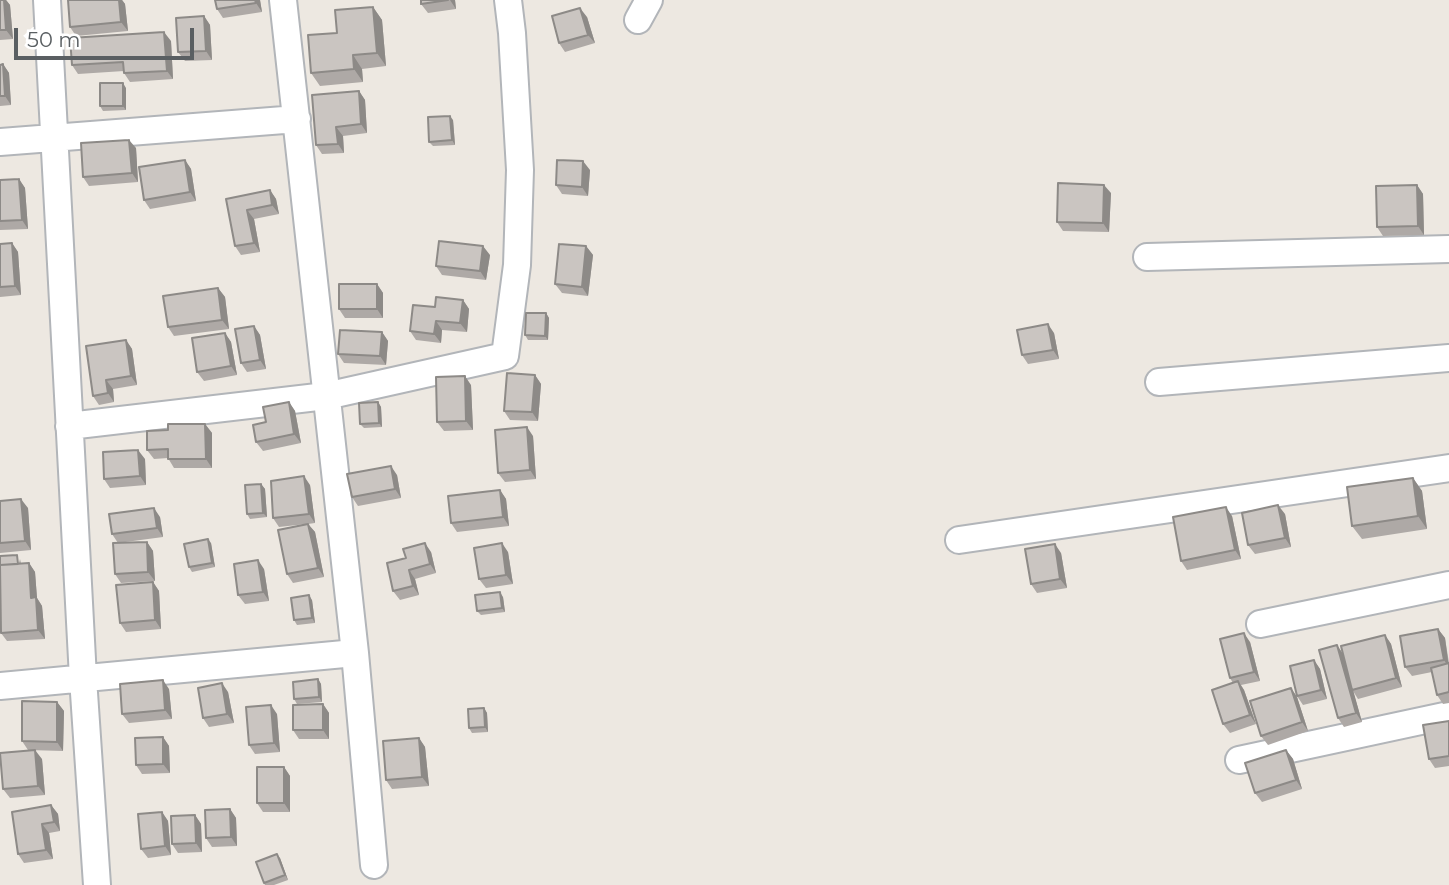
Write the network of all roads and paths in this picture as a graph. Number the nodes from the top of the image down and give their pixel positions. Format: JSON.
{"nodes":[{"id":1,"x":47,"y":0,"type":"edge"},
{"id":2,"x":283,"y":0,"type":"edge"},
{"id":3,"x":508,"y":0,"type":"edge"},
{"id":4,"x":297,"y":119,"type":"junction"},
{"id":5,"x":54,"y":137,"type":"junction"},
{"id":6,"x":0,"y":142,"type":"edge"},
{"id":7,"x":1449,"y":249,"type":"edge"},
{"id":8,"x":1147,"y":257,"type":"dead end"},
{"id":9,"x":1449,"y":358,"type":"edge"},
{"id":10,"x":1159,"y":382,"type":"dead end"},
{"id":11,"x":326,"y":396,"type":"junction"},
{"id":12,"x":69,"y":426,"type":"junction"},
{"id":13,"x":1449,"y":468,"type":"edge"},
{"id":14,"x":959,"y":540,"type":"dead end"},
{"id":15,"x":1449,"y":585,"type":"edge"},
{"id":16,"x":1260,"y":624,"type":"dead end"},
{"id":17,"x":355,"y":653,"type":"junction"},
{"id":18,"x":83,"y":678,"type":"junction"},
{"id":19,"x":0,"y":686,"type":"edge"},
{"id":20,"x":1449,"y":715,"type":"edge"},
{"id":21,"x":1239,"y":760,"type":"dead end"},
{"id":22,"x":374,"y":865,"type":"dead end"},
{"id":23,"x":97,"y":885,"type":"edge"}],
"edges":[{"from":1,"to":5,"type":"street"},
{"from":2,"to":4,"type":"street"},
{"from":3,"to":11,"type":"street"},
{"from":4,"to":5,"type":"street"},
{"from":4,"to":11,"type":"street"},
{"from":5,"to":6,"type":"street"},
{"from":5,"to":12,"type":"street"},
{"from":7,"to":8,"type":"street"},
{"from":9,"to":10,"type":"street"},
{"from":11,"to":12,"type":"street"},
{"from":11,"to":17,"type":"street"},
{"from":12,"to":18,"type":"street"},
{"from":13,"to":14,"type":"street"},
{"from":15,"to":16,"type":"street"},
{"from":17,"to":18,"type":"street"},
{"from":17,"to":22,"type":"street"},
{"from":18,"to":19,"type":"street"},
{"from":18,"to":23,"type":"street"},
{"from":20,"to":21,"type":"street"}]}
